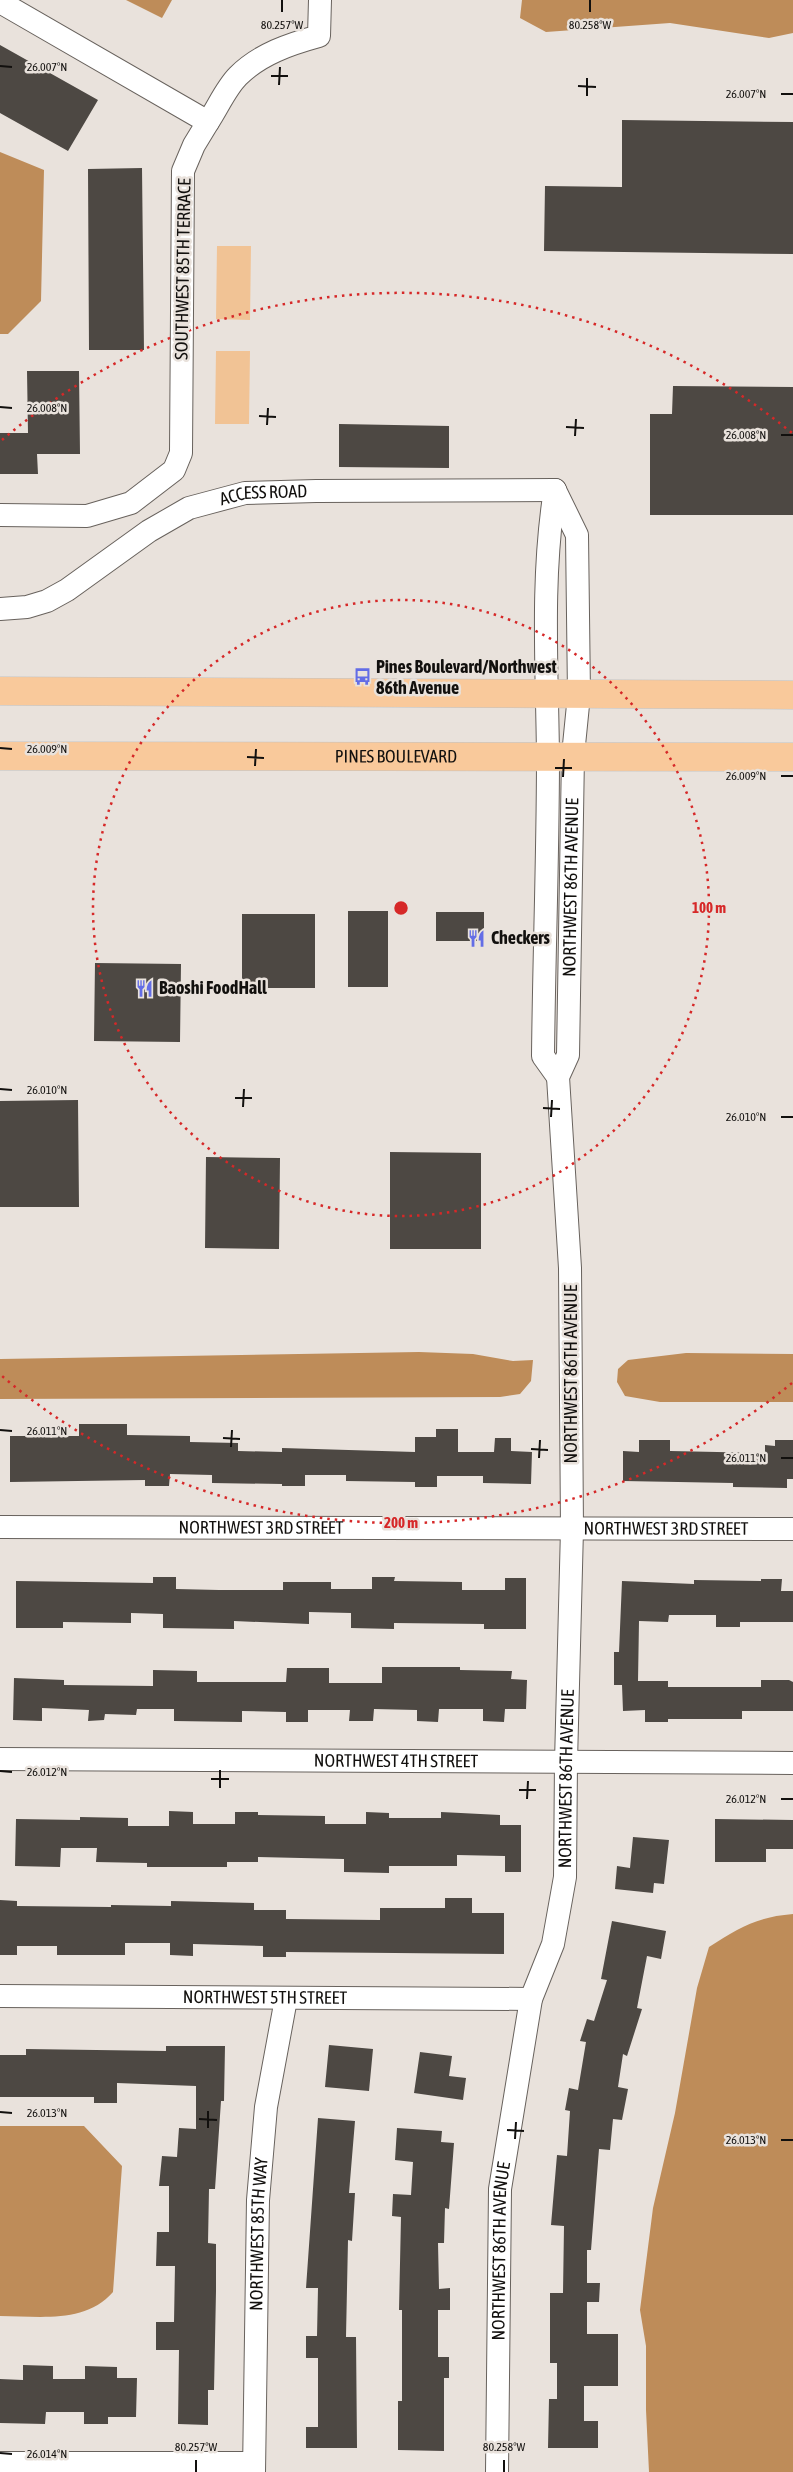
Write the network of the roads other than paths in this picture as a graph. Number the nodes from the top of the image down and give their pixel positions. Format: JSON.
{"nodes":[{"id":1,"x":320,"y":0,"type":"edge"},
{"id":2,"x":0,"y":2,"type":"edge"},
{"id":3,"x":208,"y":122,"type":"junction"},
{"id":4,"x":555,"y":490,"type":"junction"},
{"id":5,"x":0,"y":515,"type":"edge"},
{"id":6,"x":0,"y":609,"type":"edge"},
{"id":7,"x":0,"y":691,"type":"edge"},
{"id":8,"x":38,"y":691,"type":"junction"},
{"id":9,"x":546,"y":695,"type":"junction"},
{"id":10,"x":579,"y":695,"type":"junction"},
{"id":11,"x":793,"y":695,"type":"edge"},
{"id":12,"x":0,"y":708,"type":"edge"},
{"id":13,"x":560,"y":755,"type":"junction"},
{"id":14,"x":0,"y":756,"type":"edge"},
{"id":15,"x":793,"y":757,"type":"edge"},
{"id":16,"x":0,"y":1527,"type":"edge"},
{"id":17,"x":572,"y":1529,"type":"junction"},
{"id":18,"x":793,"y":1529,"type":"edge"},
{"id":19,"x":0,"y":1759,"type":"edge"},
{"id":20,"x":566,"y":1762,"type":"junction"},
{"id":21,"x":793,"y":1763,"type":"edge"},
{"id":22,"x":0,"y":1996,"type":"edge"},
{"id":23,"x":286,"y":1999,"type":"junction"},
{"id":24,"x":531,"y":1999,"type":"junction"},
{"id":25,"x":0,"y":2463,"type":"edge"},
{"id":26,"x":254,"y":2468,"type":"edge"},
{"id":27,"x":497,"y":2472,"type":"edge"}],
"edges":[{"from":1,"to":3,"type":"street","name":"SOUTHWEST 85TH TERRACE"},
{"from":2,"to":3,"type":"street"},
{"from":3,"to":5,"type":"street","name":"SOUTHWEST 85TH TERRACE"},
{"from":4,"to":6,"type":"street","name":"ACCESS ROAD"},
{"from":4,"to":9,"type":"street"},
{"from":4,"to":10,"type":"street"},
{"from":7,"to":8,"type":"highway"},
{"from":8,"to":9,"type":"highway"},
{"from":8,"to":12,"type":"highway"},
{"from":9,"to":10,"type":"highway"},
{"from":9,"to":13,"type":"street","name":"NORTHWEST 86TH AVENUE"},
{"from":10,"to":11,"type":"highway"},
{"from":10,"to":13,"type":"street","name":"NORTHWEST 86TH AVENUE"},
{"from":13,"to":14,"type":"highway","name":"PINES BOULEVARD"},
{"from":13,"to":15,"type":"highway","name":"PINES BOULEVARD"},
{"from":13,"to":17,"type":"street","name":"NORTHWEST 86TH AVENUE"},
{"from":16,"to":17,"type":"street","name":"NORTHWEST 3RD STREET"},
{"from":17,"to":18,"type":"street","name":"NORTHWEST 3RD STREET"},
{"from":17,"to":20,"type":"street","name":"NORTHWEST 86TH AVENUE"},
{"from":19,"to":20,"type":"street","name":"NORTHWEST 4TH STREET"},
{"from":20,"to":21,"type":"street","name":"NORTHWEST 4TH STREET"},
{"from":20,"to":24,"type":"street","name":"NORTHWEST 86TH AVENUE"},
{"from":22,"to":23,"type":"street","name":"NORTHWEST 5TH STREET"},
{"from":23,"to":24,"type":"street","name":"NORTHWEST 5TH STREET"},
{"from":23,"to":26,"type":"street","name":"NORTHWEST 85TH WAY"},
{"from":24,"to":27,"type":"street","name":"NORTHWEST 86TH AVENUE"},
{"from":25,"to":26,"type":"street"}]}
